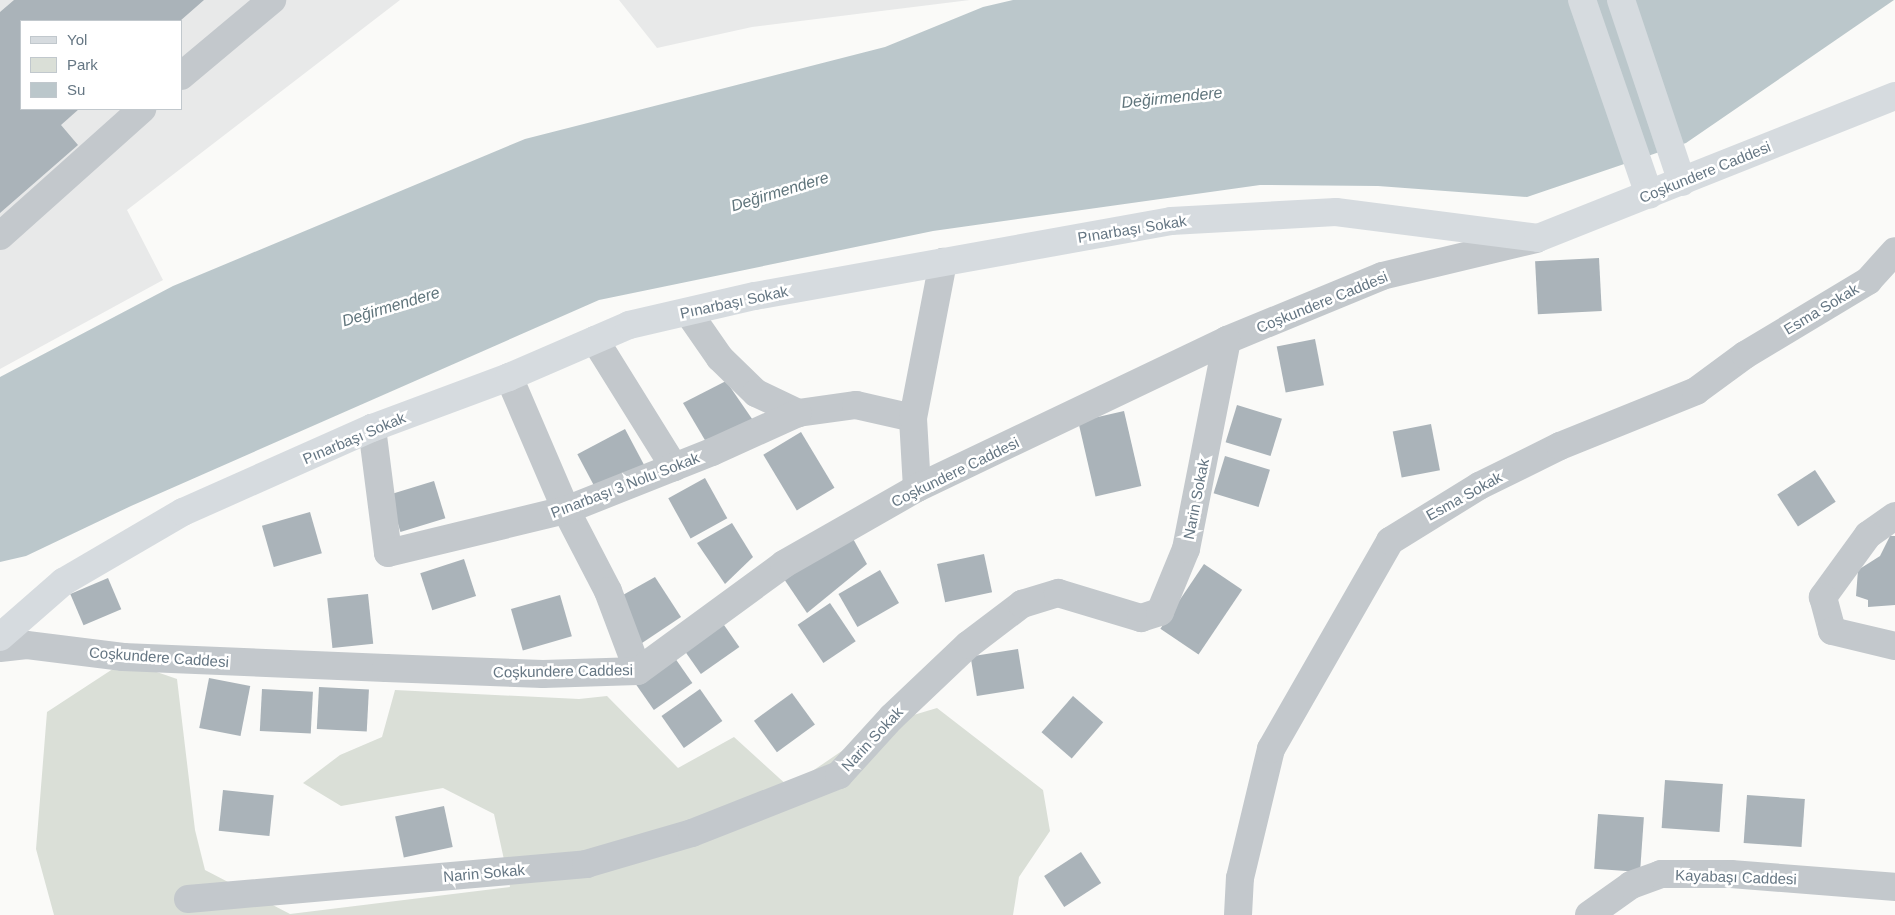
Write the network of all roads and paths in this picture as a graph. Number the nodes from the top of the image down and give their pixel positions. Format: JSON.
{"nodes":[{"id":1,"x":272,"y":0,"type":"edge"},
{"id":2,"x":1582,"y":0,"type":"edge"},
{"id":3,"x":1621,"y":0,"type":"edge"},
{"id":4,"x":182,"y":75,"type":"edge"},
{"id":5,"x":1895,"y":96,"type":"edge"},
{"id":6,"x":141,"y":110,"type":"edge"},
{"id":7,"x":1682,"y":182,"type":"junction"},
{"id":8,"x":1649,"y":195,"type":"junction"},
{"id":9,"x":0,"y":236,"type":"edge"},
{"id":10,"x":1538,"y":238,"type":"junction"},
{"id":11,"x":1895,"y":251,"type":"edge"},
{"id":12,"x":943,"y":262,"type":"junction"},
{"id":13,"x":1895,"y":279,"type":"edge"},
{"id":14,"x":1868,"y":281,"type":"junction"},
{"id":15,"x":688,"y":312,"type":"junction"},
{"id":16,"x":595,"y":340,"type":"junction"},
{"id":17,"x":1227,"y":340,"type":"junction"},
{"id":18,"x":509,"y":377,"type":"junction"},
{"id":19,"x":798,"y":413,"type":"junction"},
{"id":20,"x":913,"y":418,"type":"junction"},
{"id":21,"x":372,"y":428,"type":"junction"},
{"id":22,"x":674,"y":467,"type":"junction"},
{"id":23,"x":917,"y":488,"type":"junction"},
{"id":24,"x":566,"y":510,"type":"junction"},
{"id":25,"x":1895,"y":516,"type":"edge"},
{"id":26,"x":0,"y":637,"type":"edge"},
{"id":27,"x":1895,"y":646,"type":"edge"},
{"id":28,"x":0,"y":648,"type":"edge"},
{"id":29,"x":638,"y":671,"type":"junction"},
{"id":30,"x":1895,"y":887,"type":"edge"},
{"id":31,"x":188,"y":899,"type":"dead end"},
{"id":32,"x":1238,"y":915,"type":"edge"},
{"id":33,"x":1588,"y":915,"type":"edge"}],
"edges":[{"from":1,"to":4,"type":"street"},
{"from":2,"to":8,"type":"street"},
{"from":3,"to":7,"type":"street"},
{"from":5,"to":7,"type":"street","name":"Coşkundere Caddesi"},
{"from":6,"to":9,"type":"street"},
{"from":7,"to":8,"type":"street","name":"Coşkundere Caddesi"},
{"from":8,"to":10,"type":"street","name":"Coşkundere Caddesi"},
{"from":10,"to":12,"type":"street","name":"Pınarbaşı Sokak"},
{"from":10,"to":17,"type":"street","name":"Coşkundere Caddesi"},
{"from":11,"to":14,"type":"street"},
{"from":12,"to":15,"type":"street","name":"Pınarbaşı Sokak"},
{"from":12,"to":20,"type":"street"},
{"from":13,"to":14,"type":"street"},
{"from":14,"to":32,"type":"street","name":"Esma Sokak"},
{"from":15,"to":16,"type":"street","name":"Pınarbaşı Sokak"},
{"from":15,"to":19,"type":"street"},
{"from":16,"to":18,"type":"street","name":"Pınarbaşı Sokak"},
{"from":16,"to":22,"type":"street"},
{"from":17,"to":23,"type":"street","name":"Coşkundere Caddesi"},
{"from":17,"to":31,"type":"street","name":"Narin Sokak"},
{"from":18,"to":21,"type":"street","name":"Pınarbaşı Sokak"},
{"from":18,"to":24,"type":"street"},
{"from":19,"to":20,"type":"street","name":"Pınarbaşı 3 Nolu Sokak"},
{"from":19,"to":22,"type":"street","name":"Pınarbaşı 3 Nolu Sokak"},
{"from":20,"to":23,"type":"street"},
{"from":21,"to":24,"type":"street","name":"Pınarbaşı 3 Nolu Sokak"},
{"from":21,"to":26,"type":"street","name":"Pınarbaşı Sokak"},
{"from":22,"to":24,"type":"street","name":"Pınarbaşı 3 Nolu Sokak"},
{"from":23,"to":29,"type":"street","name":"Coşkundere Caddesi"},
{"from":24,"to":29,"type":"street"},
{"from":25,"to":27,"type":"street"},
{"from":28,"to":29,"type":"street","name":"Coşkundere Caddesi"},
{"from":30,"to":33,"type":"street","name":"Kayabaşı Caddesi"}]}
